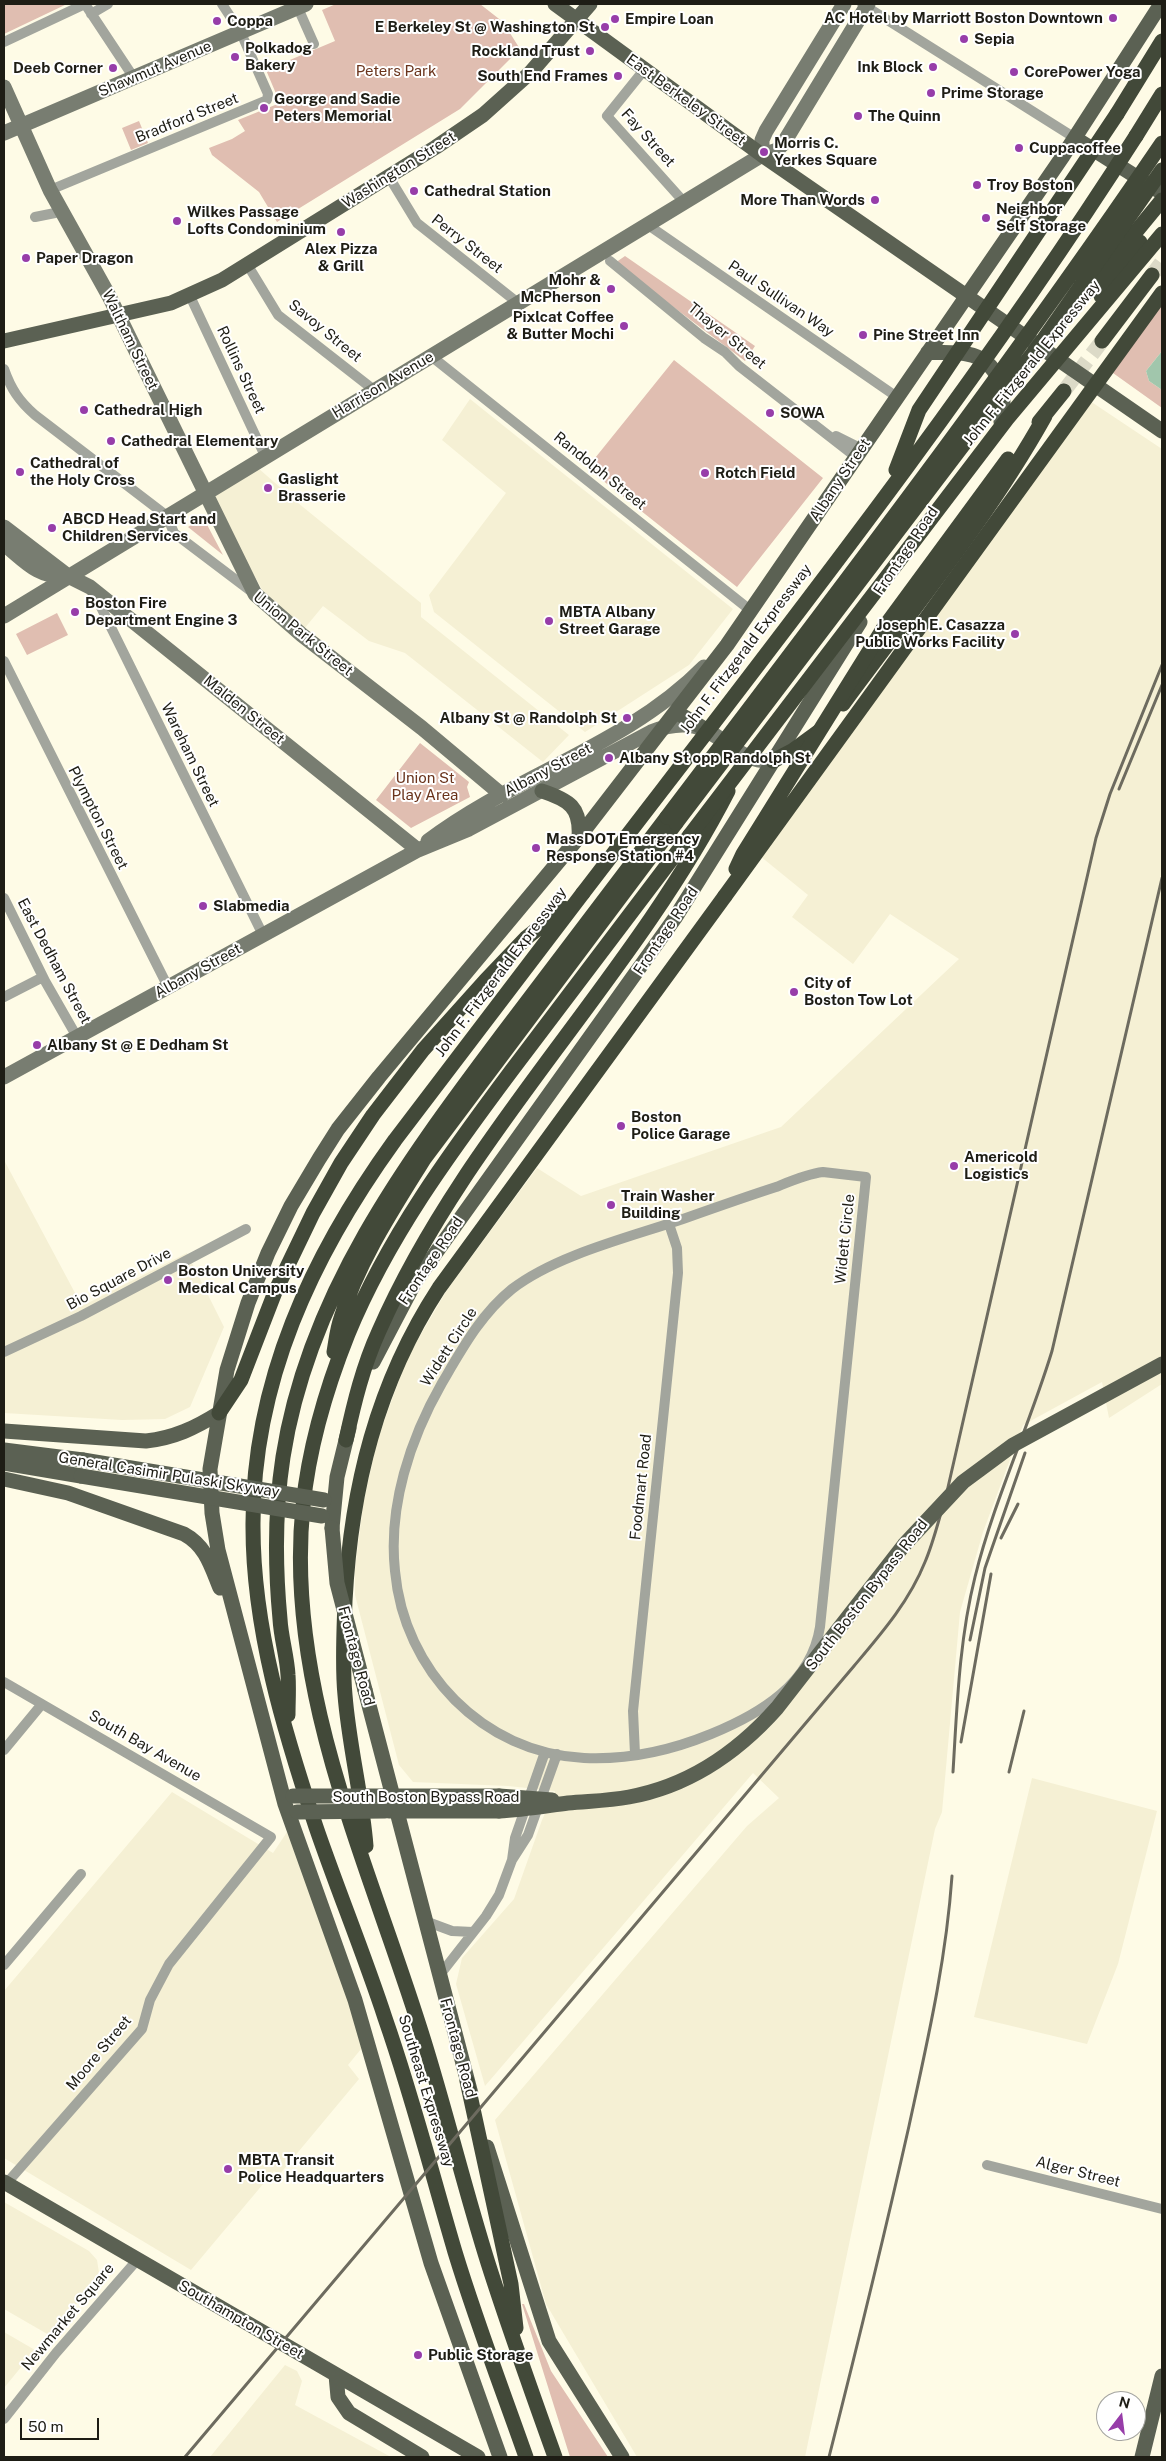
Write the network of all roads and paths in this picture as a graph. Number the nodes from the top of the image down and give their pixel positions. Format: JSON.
{"nodes":[{"id":1,"x":85,"y":4,"type":"edge"},
{"id":2,"x":108,"y":4,"type":"edge"},
{"id":3,"x":222,"y":4,"type":"edge"},
{"id":4,"x":555,"y":4,"type":"edge"},
{"id":5,"x":590,"y":4,"type":"edge"},
{"id":6,"x":844,"y":4,"type":"edge"},
{"id":7,"x":1161,"y":4,"type":"edge"},
{"id":8,"x":865,"y":5,"type":"edge"},
{"id":9,"x":302,"y":6,"type":"edge"},
{"id":10,"x":91,"y":14,"type":"junction"},
{"id":11,"x":576,"y":20,"type":"junction"},
{"id":12,"x":241,"y":33,"type":"junction"},
{"id":13,"x":1162,"y":40,"type":"edge"},
{"id":14,"x":4,"y":42,"type":"edge"},
{"id":15,"x":314,"y":44,"type":"dead end"},
{"id":16,"x":644,"y":70,"type":"junction"},
{"id":17,"x":134,"y":78,"type":"junction"},
{"id":18,"x":4,"y":87,"type":"edge"},
{"id":19,"x":1162,"y":94,"type":"edge"},
{"id":20,"x":1162,"y":102,"type":"edge"},
{"id":21,"x":23,"y":125,"type":"junction"},
{"id":22,"x":4,"y":133,"type":"edge"},
{"id":23,"x":1136,"y":136,"type":"junction"},
{"id":24,"x":1075,"y":138,"type":"junction"},
{"id":25,"x":1162,"y":143,"type":"edge"},
{"id":26,"x":762,"y":155,"type":"junction"},
{"id":27,"x":1162,"y":170,"type":"edge"},
{"id":28,"x":389,"y":176,"type":"junction"},
{"id":29,"x":50,"y":190,"type":"junction"},
{"id":30,"x":1162,"y":193,"type":"edge"},
{"id":31,"x":1162,"y":200,"type":"edge"},
{"id":32,"x":684,"y":202,"type":"junction"},
{"id":33,"x":55,"y":212,"type":"dead end"},
{"id":34,"x":1162,"y":212,"type":"edge"},
{"id":35,"x":36,"y":217,"type":"dead end"},
{"id":36,"x":648,"y":225,"type":"junction"},
{"id":37,"x":1162,"y":226,"type":"edge"},
{"id":38,"x":1162,"y":234,"type":"edge"},
{"id":39,"x":610,"y":261,"type":"dead end"},
{"id":40,"x":248,"y":264,"type":"junction"},
{"id":41,"x":1152,"y":275,"type":"tunnel mouth"},
{"id":42,"x":1162,"y":293,"type":"edge"},
{"id":43,"x":190,"y":296,"type":"junction"},
{"id":44,"x":967,"y":296,"type":"junction"},
{"id":45,"x":1101,"y":296,"type":"junction"},
{"id":46,"x":518,"y":303,"type":"junction"},
{"id":47,"x":118,"y":316,"type":"junction"},
{"id":48,"x":1043,"y":340,"type":"junction"},
{"id":49,"x":4,"y":341,"type":"edge"},
{"id":50,"x":1102,"y":341,"type":"tunnel mouth"},
{"id":51,"x":928,"y":352,"type":"junction"},
{"id":52,"x":431,"y":356,"type":"junction"},
{"id":53,"x":1055,"y":357,"type":"junction"},
{"id":54,"x":4,"y":369,"type":"edge"},
{"id":55,"x":374,"y":390,"type":"junction"},
{"id":56,"x":1064,"y":391,"type":"tunnel mouth"},
{"id":57,"x":898,"y":397,"type":"junction"},
{"id":58,"x":1045,"y":416,"type":"junction"},
{"id":59,"x":1001,"y":422,"type":"junction"},
{"id":60,"x":1162,"y":431,"type":"edge"},
{"id":61,"x":859,"y":453,"type":"junction"},
{"id":62,"x":266,"y":456,"type":"junction"},
{"id":63,"x":888,"y":490,"type":"junction"},
{"id":64,"x":205,"y":493,"type":"junction"},
{"id":65,"x":167,"y":516,"type":"junction"},
{"id":66,"x":4,"y":527,"type":"edge"},
{"id":67,"x":4,"y":544,"type":"edge"},
{"id":68,"x":68,"y":576,"type":"junction"},
{"id":69,"x":91,"y":588,"type":"junction"},
{"id":70,"x":255,"y":594,"type":"junction"},
{"id":71,"x":750,"y":610,"type":"junction"},
{"id":72,"x":4,"y":616,"type":"edge"},
{"id":73,"x":727,"y":645,"type":"junction"},
{"id":74,"x":4,"y":661,"type":"edge"},
{"id":75,"x":676,"y":712,"type":"junction"},
{"id":76,"x":666,"y":726,"type":"junction"},
{"id":77,"x":704,"y":728,"type":"junction"},
{"id":78,"x":773,"y":761,"type":"junction"},
{"id":79,"x":542,"y":791,"type":"junction"},
{"id":80,"x":502,"y":795,"type":"junction"},
{"id":81,"x":672,"y":820,"type":"junction"},
{"id":82,"x":579,"y":837,"type":"junction"},
{"id":83,"x":697,"y":838,"type":"junction"},
{"id":84,"x":418,"y":850,"type":"junction"},
{"id":85,"x":582,"y":893,"type":"junction"},
{"id":86,"x":725,"y":896,"type":"junction"},
{"id":87,"x":4,"y":898,"type":"edge"},
{"id":88,"x":263,"y":935,"type":"junction"},
{"id":89,"x":43,"y":977,"type":"junction"},
{"id":90,"x":168,"y":988,"type":"junction"},
{"id":91,"x":4,"y":997,"type":"edge"},
{"id":92,"x":77,"y":1037,"type":"junction"},
{"id":93,"x":4,"y":1078,"type":"edge"},
{"id":94,"x":669,"y":1224,"type":"junction"},
{"id":95,"x":246,"y":1229,"type":"dead end"},
{"id":96,"x":4,"y":1352,"type":"edge"},
{"id":97,"x":1162,"y":1364,"type":"edge"},
{"id":98,"x":325,"y":1400,"type":"junction"},
{"id":99,"x":218,"y":1413,"type":"junction"},
{"id":100,"x":4,"y":1431,"type":"edge"},
{"id":101,"x":346,"y":1440,"type":"junction"},
{"id":102,"x":4,"y":1450,"type":"edge"},
{"id":103,"x":4,"y":1463,"type":"edge"},
{"id":104,"x":4,"y":1479,"type":"edge"},
{"id":105,"x":329,"y":1513,"type":"junction"},
{"id":106,"x":246,"y":1651,"type":"junction"},
{"id":107,"x":4,"y":1682,"type":"edge"},
{"id":108,"x":42,"y":1704,"type":"junction"},
{"id":109,"x":288,"y":1736,"type":"junction"},
{"id":110,"x":4,"y":1750,"type":"edge"},
{"id":111,"x":545,"y":1752,"type":"junction"},
{"id":112,"x":557,"y":1754,"type":"junction"},
{"id":113,"x":635,"y":1754,"type":"junction"},
{"id":114,"x":387,"y":1796,"type":"junction"},
{"id":115,"x":499,"y":1803,"type":"junction"},
{"id":116,"x":290,"y":1804,"type":"junction"},
{"id":117,"x":391,"y":1811,"type":"junction"},
{"id":118,"x":271,"y":1837,"type":"joint"},
{"id":119,"x":512,"y":1860,"type":"junction"},
{"id":120,"x":368,"y":1872,"type":"junction"},
{"id":121,"x":81,"y":1874,"type":"dead end"},
{"id":122,"x":425,"y":1921,"type":"junction"},
{"id":123,"x":473,"y":1932,"type":"junction"},
{"id":124,"x":4,"y":1965,"type":"edge"},
{"id":125,"x":439,"y":1976,"type":"junction"},
{"id":126,"x":466,"y":2081,"type":"junction"},
{"id":127,"x":987,"y":2165,"type":"dead end"},
{"id":128,"x":5,"y":2183,"type":"edge"},
{"id":129,"x":1162,"y":2209,"type":"edge"},
{"id":130,"x":138,"y":2259,"type":"junction"},
{"id":131,"x":518,"y":2354,"type":"junction"},
{"id":132,"x":336,"y":2375,"type":"junction"},
{"id":133,"x":1161,"y":2383,"type":"edge"},
{"id":134,"x":4,"y":2419,"type":"edge"},
{"id":135,"x":422,"y":2457,"type":"edge"},
{"id":136,"x":478,"y":2457,"type":"edge"},
{"id":137,"x":500,"y":2457,"type":"edge"},
{"id":138,"x":526,"y":2457,"type":"edge"},
{"id":139,"x":555,"y":2457,"type":"edge"},
{"id":140,"x":622,"y":2457,"type":"edge"},
{"id":141,"x":1142,"y":2457,"type":"edge"}],
"edges":[{"from":1,"to":10,"type":"street"},
{"from":1,"to":14,"type":"street"},
{"from":2,"to":10,"type":"street"},
{"from":3,"to":12,"type":"street"},
{"from":4,"to":11,"type":"main road","name":"East Berkeley Street"},
{"from":5,"to":11,"type":"main road","name":"Washington Street"},
{"from":6,"to":26,"type":"main road"},
{"from":7,"to":24,"type":"main road","name":"Albany Street"},
{"from":8,"to":24,"type":"street"},
{"from":8,"to":26,"type":"main road","name":"Harrison Avenue"},
{"from":9,"to":12,"type":"main road","name":"Shawmut Avenue"},
{"from":9,"to":15,"type":"street"},
{"from":10,"to":17,"type":"street"},
{"from":11,"to":16,"type":"main road","name":"East Berkeley Street"},
{"from":11,"to":28,"type":"main road","name":"Washington Street"},
{"from":12,"to":17,"type":"main road","name":"Shawmut Avenue"},
{"from":12,"to":29,"type":"street","name":"Bradford Street"},
{"from":13,"to":63,"type":"highway","bridge":true},
{"from":16,"to":26,"type":"main road","name":"East Berkeley Street"},
{"from":16,"to":32,"type":"street","name":"Fay Street"},
{"from":17,"to":21,"type":"main road","name":"Shawmut Avenue"},
{"from":18,"to":21,"type":"main road","name":"Waltham Street"},
{"from":19,"to":23,"type":"highway","name":"John F. Fitzgerald Expressway"},
{"from":20,"to":23,"type":"highway"},
{"from":21,"to":22,"type":"main road","name":"Shawmut Avenue"},
{"from":21,"to":29,"type":"main road","name":"Waltham Street"},
{"from":23,"to":63,"type":"highway","name":"John F. Fitzgerald Expressway","bridge":true},
{"from":24,"to":30,"type":"main road"},
{"from":24,"to":44,"type":"main road","name":"Albany Street"},
{"from":25,"to":81,"type":"highway","bridge":true},
{"from":26,"to":32,"type":"main road","name":"Harrison Avenue"},
{"from":26,"to":44,"type":"main road","name":"East Berkeley Street"},
{"from":27,"to":48,"type":"highway","bridge":true},
{"from":28,"to":40,"type":"main road","name":"Washington Street"},
{"from":28,"to":46,"type":"street","name":"Perry Street"},
{"from":29,"to":47,"type":"main road","name":"Waltham Street"},
{"from":31,"to":48,"type":"highway","bridge":true},
{"from":32,"to":36,"type":"main road","name":"Harrison Avenue"},
{"from":33,"to":35,"type":"street"},
{"from":34,"to":45,"type":"highway"},
{"from":36,"to":46,"type":"main road","name":"Harrison Avenue"},
{"from":36,"to":57,"type":"street","name":"Paul Sullivan Way"},
{"from":37,"to":45,"type":"main road","name":"Frontage Road"},
{"from":38,"to":53,"type":"highway","name":"John F. Fitzgerald Expressway","bridge":true},
{"from":39,"to":61,"type":"street","name":"Thayer Street"},
{"from":40,"to":43,"type":"main road","name":"Washington Street"},
{"from":40,"to":55,"type":"street","name":"Savoy Street"},
{"from":41,"to":50,"type":"highway"},
{"from":42,"to":86,"type":"highway","bridge":true},
{"from":43,"to":47,"type":"main road","name":"Washington Street"},
{"from":43,"to":62,"type":"street","name":"Rollins Street"},
{"from":44,"to":51,"type":"main road","name":"Albany Street"},
{"from":44,"to":53,"type":"main road","name":"East Berkeley Street"},
{"from":45,"to":53,"type":"main road","name":"Frontage Road"},
{"from":46,"to":52,"type":"main road","name":"Harrison Avenue"},
{"from":47,"to":49,"type":"main road","name":"Washington Street"},
{"from":47,"to":64,"type":"main road","name":"Waltham Street"},
{"from":48,"to":81,"type":"highway","bridge":true},
{"from":51,"to":57,"type":"main road","name":"Albany Street"},
{"from":51,"to":59,"type":"main road"},
{"from":52,"to":55,"type":"main road","name":"Harrison Avenue"},
{"from":52,"to":71,"type":"street","name":"Randolph Street"},
{"from":53,"to":59,"type":"main road","name":"Frontage Road"},
{"from":53,"to":60,"type":"main road","name":"East Berkeley Street"},
{"from":53,"to":83,"type":"highway","name":"John F. Fitzgerald Expressway","bridge":true},
{"from":54,"to":65,"type":"street","name":"Union Park Street"},
{"from":55,"to":62,"type":"main road","name":"Harrison Avenue"},
{"from":56,"to":58,"type":"highway"},
{"from":57,"to":61,"type":"main road","name":"Albany Street"},
{"from":58,"to":78,"type":"highway"},
{"from":58,"to":86,"type":"highway","bridge":true},
{"from":59,"to":78,"type":"main road","name":"Frontage Road"},
{"from":61,"to":71,"type":"main road","name":"Albany Street"},
{"from":62,"to":64,"type":"main road","name":"Harrison Avenue"},
{"from":63,"to":85,"type":"highway","name":"John F. Fitzgerald Expressway","bridge":true},
{"from":64,"to":65,"type":"main road","name":"Harrison Avenue"},
{"from":64,"to":70,"type":"main road","name":"Waltham Street"},
{"from":65,"to":68,"type":"main road","name":"Harrison Avenue"},
{"from":65,"to":70,"type":"street","name":"Union Park Street"},
{"from":66,"to":68,"type":"main road"},
{"from":67,"to":68,"type":"main road"},
{"from":68,"to":69,"type":"main road","name":"Malden Street"},
{"from":68,"to":72,"type":"main road","name":"Harrison Avenue"},
{"from":69,"to":84,"type":"main road","name":"Malden Street"},
{"from":69,"to":88,"type":"street","name":"Wareham Street"},
{"from":70,"to":80,"type":"main road","name":"Union Park Street"},
{"from":71,"to":73,"type":"main road","name":"Albany Street"},
{"from":73,"to":75,"type":"main road"},
{"from":73,"to":80,"type":"main road","name":"Albany Street"},
{"from":74,"to":90,"type":"street","name":"Plympton Street"},
{"from":75,"to":76,"type":"main road"},
{"from":75,"to":77,"type":"main road"},
{"from":76,"to":77,"type":"main road","name":"Albany Street"},
{"from":76,"to":79,"type":"main road","name":"Albany Street"},
{"from":76,"to":82,"type":"main road"},
{"from":77,"to":78,"type":"main road","name":"Albany Street"},
{"from":78,"to":101,"type":"main road","name":"Frontage Road"},
{"from":79,"to":82,"type":"main road"},
{"from":79,"to":84,"type":"main road","name":"Albany Street"},
{"from":80,"to":84,"type":"main road","name":"Albany Street"},
{"from":81,"to":98,"type":"highway"},
{"from":81,"to":109,"type":"highway"},
{"from":82,"to":99,"type":"main road"},
{"from":83,"to":98,"type":"highway","name":"John F. Fitzgerald Expressway"},
{"from":83,"to":101,"type":"highway"},
{"from":84,"to":88,"type":"main road","name":"Albany Street"},
{"from":85,"to":99,"type":"highway"},
{"from":85,"to":109,"type":"highway","name":"John F. Fitzgerald Expressway"},
{"from":86,"to":120,"type":"highway"},
{"from":87,"to":89,"type":"street","name":"East Dedham Street"},
{"from":88,"to":90,"type":"main road","name":"Albany Street"},
{"from":89,"to":91,"type":"street"},
{"from":89,"to":92,"type":"street","name":"East Dedham Street"},
{"from":90,"to":92,"type":"main road","name":"Albany Street"},
{"from":92,"to":93,"type":"main road","name":"Albany Street"},
{"from":94,"to":111,"type":"street","name":"Widett Circle"},
{"from":94,"to":113,"type":"street","name":"Foodmart Road"},
{"from":94,"to":113,"type":"street","name":"Widett Circle"},
{"from":95,"to":96,"type":"street","name":"Bio Square Drive"},
{"from":97,"to":115,"type":"main road","name":"South Boston Bypass Road","bridge":true},
{"from":98,"to":120,"type":"highway","name":"John F. Fitzgerald Expressway"},
{"from":99,"to":100,"type":"main road"},
{"from":99,"to":106,"type":"main road"},
{"from":101,"to":105,"type":"main road","name":"Frontage Road"},
{"from":102,"to":105,"type":"main road","name":"General Casimir Pulaski Skyway","bridge":true},
{"from":103,"to":105,"type":"main road","name":"General Casimir Pulaski Skyway","bridge":true},
{"from":104,"to":106,"type":"main road"},
{"from":105,"to":114,"type":"main road","name":"Frontage Road","bridge":true},
{"from":106,"to":116,"type":"main road"},
{"from":107,"to":108,"type":"street","name":"South Bay Avenue"},
{"from":108,"to":110,"type":"street"},
{"from":108,"to":118,"type":"street","name":"South Bay Avenue"},
{"from":109,"to":138,"type":"highway","name":"Southeast Expressway"},
{"from":111,"to":112,"type":"street","name":"Widett Circle"},
{"from":111,"to":119,"type":"street"},
{"from":112,"to":113,"type":"street","name":"Widett Circle"},
{"from":112,"to":119,"type":"street"},
{"from":114,"to":115,"type":"main road","name":"South Boston Bypass Road"},
{"from":114,"to":116,"type":"main road","name":"South Boston Bypass Road","bridge":true},
{"from":114,"to":117,"type":"main road","name":"Frontage Road"},
{"from":115,"to":117,"type":"main road","name":"South Boston Bypass Road"},
{"from":116,"to":117,"type":"main road","name":"South Boston Bypass Road","bridge":true},
{"from":116,"to":137,"type":"main road"},
{"from":117,"to":122,"type":"main road","name":"Frontage Road"},
{"from":118,"to":128,"type":"street","name":"Moore Street"},
{"from":119,"to":123,"type":"street"},
{"from":120,"to":131,"type":"highway","name":"Southeast Expressway"},
{"from":121,"to":124,"type":"street"},
{"from":122,"to":123,"type":"street"},
{"from":122,"to":125,"type":"main road","name":"Frontage Road"},
{"from":123,"to":125,"type":"street"},
{"from":125,"to":126,"type":"main road","name":"Frontage Road"},
{"from":126,"to":131,"type":"highway"},
{"from":126,"to":140,"type":"main road","name":"Frontage Road"},
{"from":127,"to":129,"type":"street","name":"Alger Street"},
{"from":128,"to":130,"type":"main road","name":"Southampton Street"},
{"from":130,"to":132,"type":"main road","name":"Southampton Street"},
{"from":130,"to":134,"type":"street","name":"Newmarket Square"},
{"from":131,"to":139,"type":"highway","name":"Southeast Expressway"},
{"from":132,"to":135,"type":"main road"},
{"from":132,"to":136,"type":"main road","name":"Southampton Street"},
{"from":133,"to":141,"type":"main road"}]}
